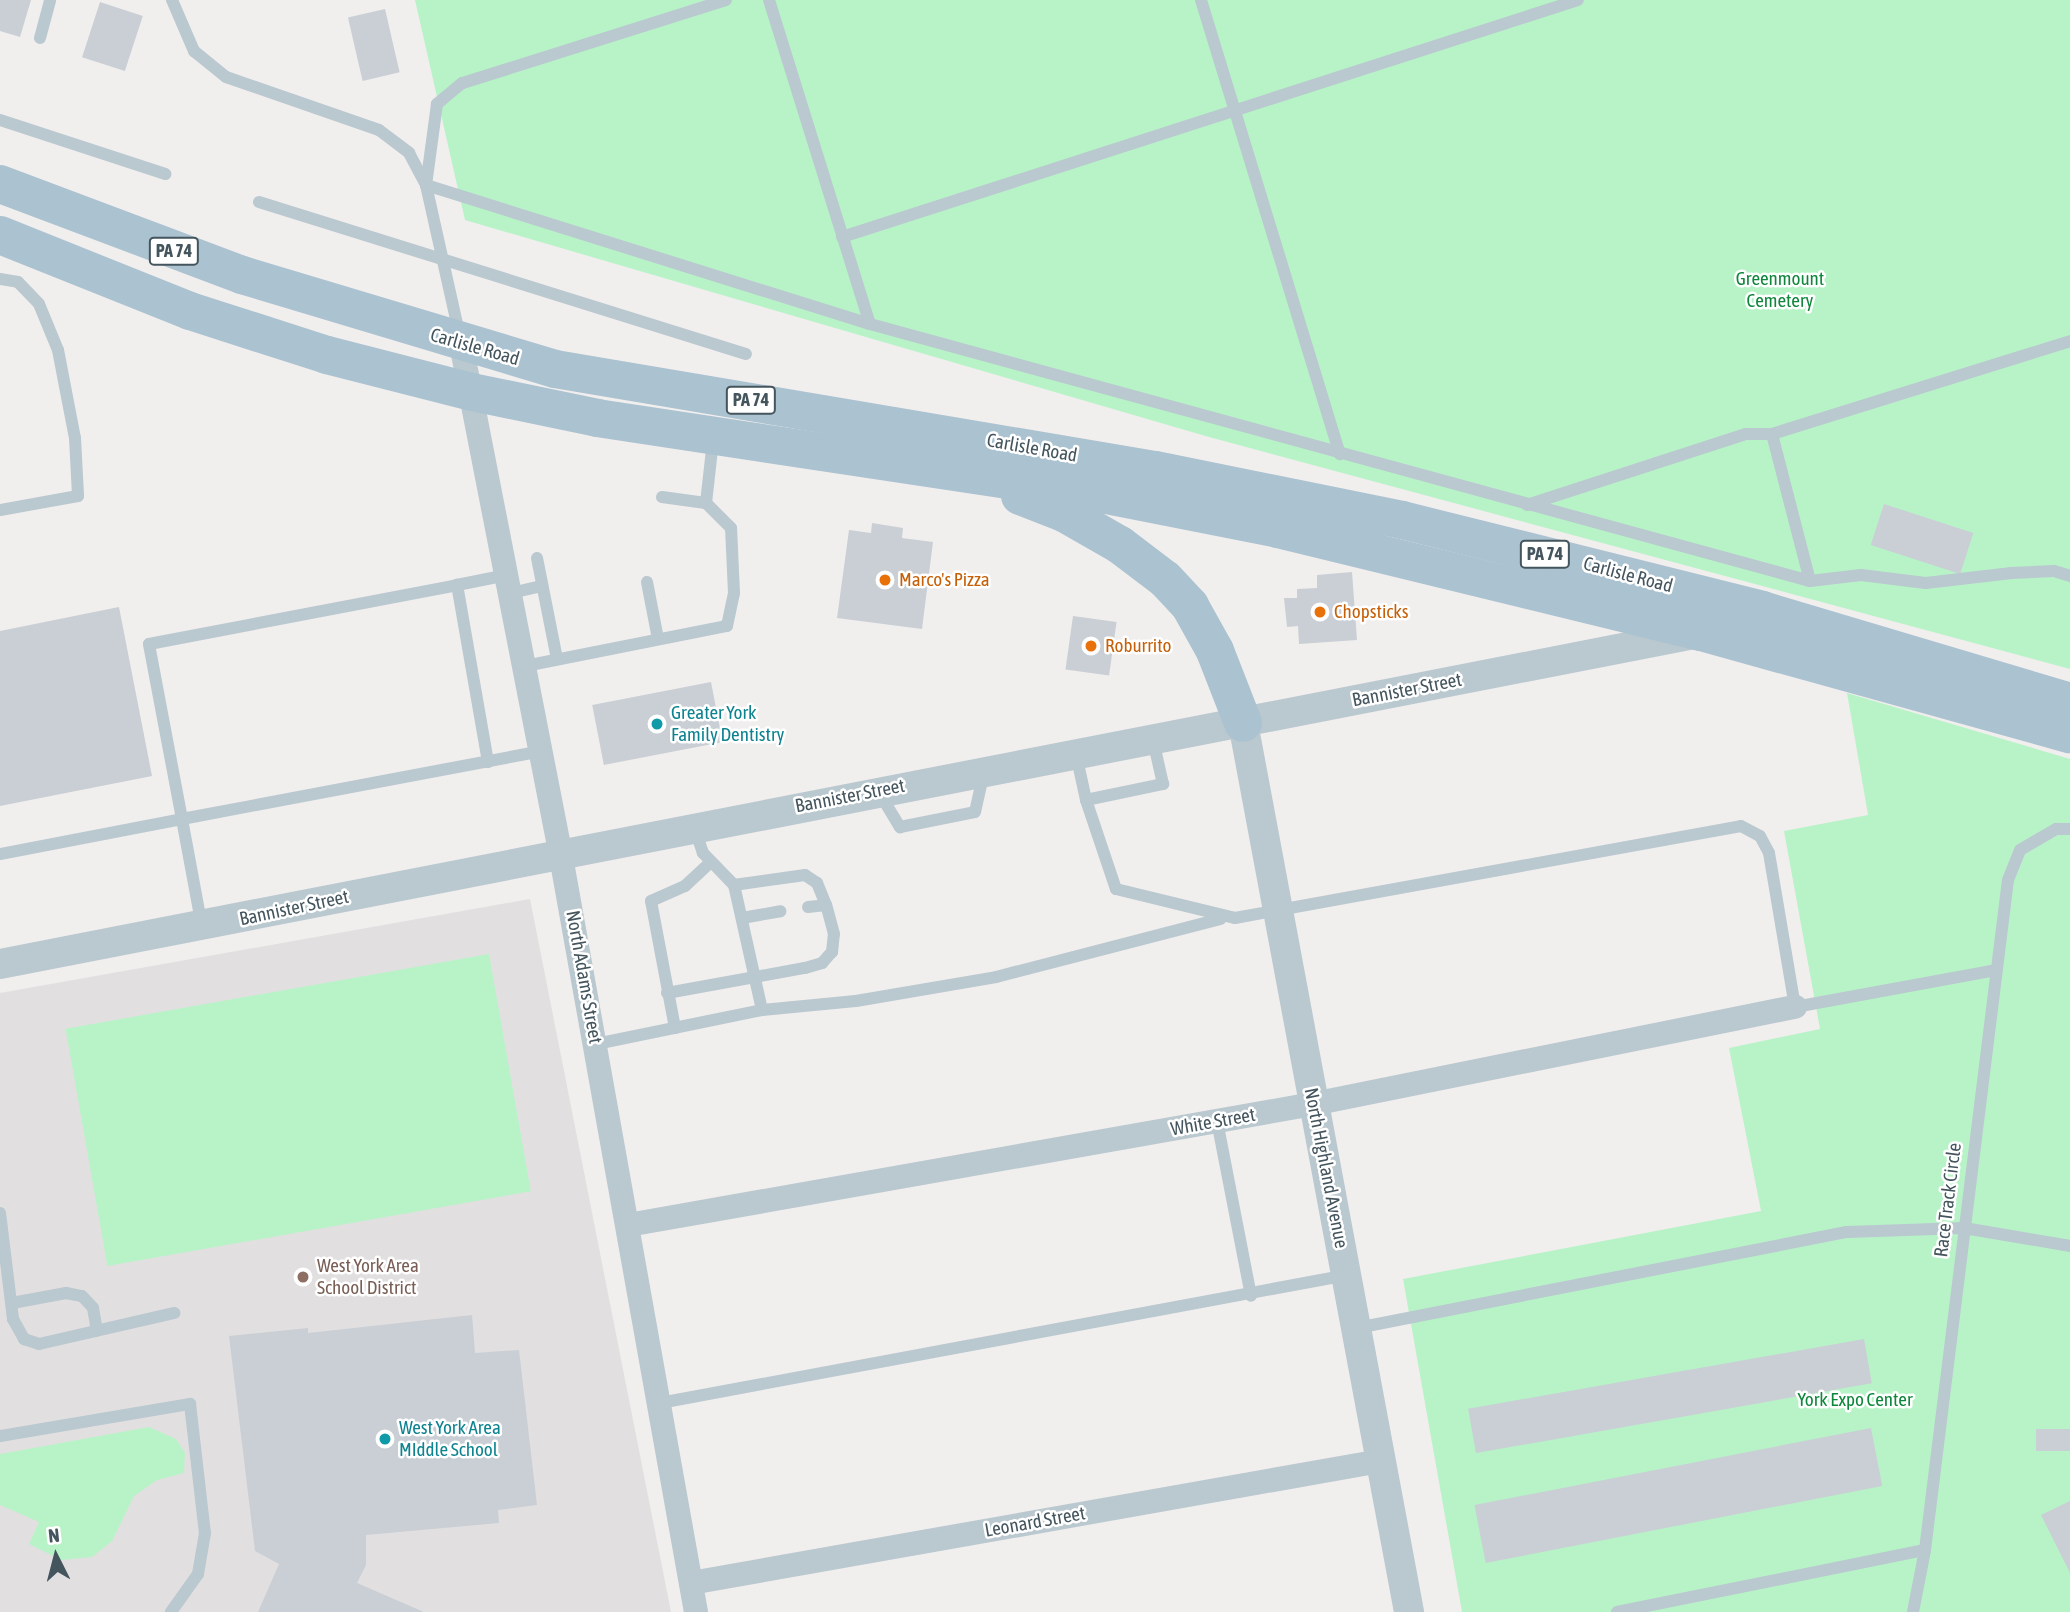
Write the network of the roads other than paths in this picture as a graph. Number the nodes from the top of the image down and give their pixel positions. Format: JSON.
{"nodes":[{"id":1,"x":50,"y":0,"type":"edge"},
{"id":2,"x":172,"y":0,"type":"edge"},
{"id":3,"x":726,"y":0,"type":"edge"},
{"id":4,"x":769,"y":0,"type":"edge"},
{"id":5,"x":1201,"y":0,"type":"edge"},
{"id":6,"x":1577,"y":0,"type":"edge"},
{"id":7,"x":40,"y":38,"type":"dead end"},
{"id":8,"x":1238,"y":110,"type":"junction"},
{"id":9,"x":0,"y":121,"type":"edge"},
{"id":10,"x":165,"y":174,"type":"dead end"},
{"id":11,"x":0,"y":184,"type":"edge"},
{"id":12,"x":426,"y":185,"type":"junction"},
{"id":13,"x":259,"y":202,"type":"dead end"},
{"id":14,"x":0,"y":235,"type":"edge"},
{"id":15,"x":842,"y":237,"type":"junction"},
{"id":16,"x":443,"y":259,"type":"junction"},
{"id":17,"x":0,"y":279,"type":"edge"},
{"id":18,"x":870,"y":324,"type":"junction"},
{"id":19,"x":2070,"y":341,"type":"edge"},
{"id":20,"x":461,"y":344,"type":"junction"},
{"id":21,"x":746,"y":354,"type":"dead end"},
{"id":22,"x":471,"y":392,"type":"junction"},
{"id":23,"x":1772,"y":434,"type":"junction"},
{"id":24,"x":713,"y":437,"type":"junction"},
{"id":25,"x":1340,"y":454,"type":"junction"},
{"id":26,"x":952,"y":471,"type":"junction"},
{"id":27,"x":662,"y":497,"type":"dead end"},
{"id":28,"x":706,"y":503,"type":"junction"},
{"id":29,"x":1526,"y":505,"type":"junction"},
{"id":30,"x":0,"y":510,"type":"edge"},
{"id":31,"x":537,"y":558,"type":"dead end"},
{"id":32,"x":2070,"y":576,"type":"edge"},
{"id":33,"x":1810,"y":581,"type":"junction"},
{"id":34,"x":647,"y":582,"type":"dead end"},
{"id":35,"x":509,"y":584,"type":"junction"},
{"id":36,"x":457,"y":585,"type":"junction"},
{"id":37,"x":542,"y":586,"type":"junction"},
{"id":38,"x":1701,"y":632,"type":"junction"},
{"id":39,"x":659,"y":639,"type":"junction"},
{"id":40,"x":557,"y":659,"type":"junction"},
{"id":41,"x":1930,"y":661,"type":"junction"},
{"id":42,"x":525,"y":666,"type":"junction"},
{"id":43,"x":2070,"y":702,"type":"edge"},
{"id":44,"x":1243,"y":723,"type":"junction"},
{"id":45,"x":2070,"y":734,"type":"edge"},
{"id":46,"x":1153,"y":739,"type":"junction"},
{"id":47,"x":541,"y":751,"type":"junction"},
{"id":48,"x":1076,"y":753,"type":"junction"},
{"id":49,"x":488,"y":762,"type":"junction"},
{"id":50,"x":984,"y":770,"type":"junction"},
{"id":51,"x":878,"y":790,"type":"junction"},
{"id":52,"x":1086,"y":800,"type":"junction"},
{"id":53,"x":182,"y":819,"type":"junction"},
{"id":54,"x":693,"y":826,"type":"junction"},
{"id":55,"x":2070,"y":829,"type":"edge"},
{"id":56,"x":561,"y":851,"type":"junction"},
{"id":57,"x":0,"y":854,"type":"edge"},
{"id":58,"x":711,"y":862,"type":"junction"},
{"id":59,"x":734,"y":884,"type":"junction"},
{"id":60,"x":826,"y":905,"type":"junction"},
{"id":61,"x":808,"y":907,"type":"dead end"},
{"id":62,"x":780,"y":911,"type":"dead end"},
{"id":63,"x":1278,"y":913,"type":"junction"},
{"id":64,"x":742,"y":918,"type":"junction"},
{"id":65,"x":1227,"y":918,"type":"junction"},
{"id":66,"x":202,"y":927,"type":"junction"},
{"id":67,"x":0,"y":964,"type":"edge"},
{"id":68,"x":1996,"y":970,"type":"junction"},
{"id":69,"x":755,"y":976,"type":"junction"},
{"id":70,"x":667,"y":993,"type":"junction"},
{"id":71,"x":1796,"y":1007,"type":"junction"},
{"id":72,"x":762,"y":1010,"type":"junction"},
{"id":73,"x":675,"y":1028,"type":"junction"},
{"id":74,"x":596,"y":1044,"type":"junction"},
{"id":75,"x":1313,"y":1104,"type":"junction"},
{"id":76,"x":1217,"y":1121,"type":"junction"},
{"id":77,"x":0,"y":1213,"type":"edge"},
{"id":78,"x":628,"y":1225,"type":"junction"},
{"id":79,"x":1964,"y":1228,"type":"junction"},
{"id":80,"x":2070,"y":1245,"type":"edge"},
{"id":81,"x":1348,"y":1275,"type":"junction"},
{"id":82,"x":1251,"y":1296,"type":"junction"},
{"id":83,"x":12,"y":1303,"type":"junction"},
{"id":84,"x":174,"y":1313,"type":"dead end"},
{"id":85,"x":1357,"y":1328,"type":"junction"},
{"id":86,"x":97,"y":1331,"type":"junction"},
{"id":87,"x":660,"y":1403,"type":"junction"},
{"id":88,"x":0,"y":1436,"type":"edge"},
{"id":89,"x":1380,"y":1461,"type":"junction"},
{"id":90,"x":1925,"y":1550,"type":"junction"},
{"id":91,"x":691,"y":1583,"type":"junction"},
{"id":92,"x":171,"y":1612,"type":"edge"},
{"id":93,"x":696,"y":1612,"type":"edge"},
{"id":94,"x":1409,"y":1612,"type":"edge"},
{"id":95,"x":1617,"y":1612,"type":"edge"},
{"id":96,"x":1913,"y":1612,"type":"edge"}],
"edges":[{"from":1,"to":7,"type":"lane"},
{"from":2,"to":12,"type":"lane"},
{"from":3,"to":12,"type":"lane"},
{"from":4,"to":15,"type":"lane"},
{"from":5,"to":8,"type":"lane"},
{"from":6,"to":8,"type":"lane"},
{"from":8,"to":15,"type":"lane"},
{"from":8,"to":25,"type":"lane"},
{"from":9,"to":10,"type":"lane"},
{"from":11,"to":20,"type":"main road","name":"Carlisle Road","number":"PA 74"},
{"from":12,"to":16,"type":"lane"},
{"from":12,"to":18,"type":"lane"},
{"from":13,"to":16,"type":"lane"},
{"from":14,"to":22,"type":"main road","name":"Carlisle Road","number":"PA 74"},
{"from":15,"to":18,"type":"lane"},
{"from":16,"to":20,"type":"lane"},
{"from":16,"to":21,"type":"lane"},
{"from":17,"to":30,"type":"lane"},
{"from":18,"to":25,"type":"lane"},
{"from":19,"to":23,"type":"lane"},
{"from":20,"to":22,"type":"street","name":"North Adams Street"},
{"from":20,"to":41,"type":"main road","name":"Carlisle Road","number":"PA 74"},
{"from":22,"to":24,"type":"main road","name":"Carlisle Road","number":"PA 74"},
{"from":22,"to":35,"type":"street","name":"North Adams Street"},
{"from":23,"to":29,"type":"lane"},
{"from":23,"to":33,"type":"lane"},
{"from":24,"to":26,"type":"main road","name":"Carlisle Road","number":"PA 74"},
{"from":24,"to":28,"type":"lane"},
{"from":25,"to":29,"type":"lane"},
{"from":26,"to":38,"type":"main road","name":"Carlisle Road","number":"PA 74"},
{"from":26,"to":44,"type":"main road"},
{"from":27,"to":28,"type":"lane"},
{"from":28,"to":39,"type":"lane"},
{"from":29,"to":33,"type":"lane"},
{"from":31,"to":37,"type":"lane"},
{"from":32,"to":33,"type":"lane"},
{"from":34,"to":39,"type":"lane"},
{"from":35,"to":36,"type":"lane"},
{"from":35,"to":37,"type":"lane"},
{"from":35,"to":42,"type":"street","name":"North Adams Street"},
{"from":36,"to":49,"type":"lane"},
{"from":36,"to":53,"type":"lane"},
{"from":37,"to":40,"type":"lane"},
{"from":38,"to":41,"type":"main road"},
{"from":38,"to":44,"type":"street","name":"Bannister Street"},
{"from":38,"to":45,"type":"main road","name":"Carlisle Road","number":"PA 74"},
{"from":39,"to":40,"type":"lane"},
{"from":40,"to":42,"type":"lane"},
{"from":41,"to":43,"type":"main road","name":"Carlisle Road","number":"PA 74"},
{"from":42,"to":47,"type":"street","name":"North Adams Street"},
{"from":44,"to":46,"type":"street","name":"Bannister Street"},
{"from":44,"to":63,"type":"street","name":"North Highland Avenue"},
{"from":46,"to":48,"type":"street","name":"Bannister Street"},
{"from":46,"to":52,"type":"lane"},
{"from":47,"to":49,"type":"lane"},
{"from":47,"to":56,"type":"street","name":"North Adams Street"},
{"from":48,"to":50,"type":"street","name":"Bannister Street"},
{"from":48,"to":52,"type":"lane"},
{"from":49,"to":53,"type":"lane"},
{"from":50,"to":51,"type":"street","name":"Bannister Street"},
{"from":50,"to":51,"type":"lane"},
{"from":51,"to":54,"type":"street","name":"Bannister Street"},
{"from":52,"to":65,"type":"lane"},
{"from":53,"to":57,"type":"lane"},
{"from":53,"to":66,"type":"lane"},
{"from":54,"to":56,"type":"street","name":"Bannister Street"},
{"from":54,"to":58,"type":"lane"},
{"from":55,"to":68,"type":"lane","name":"Race Track Circle"},
{"from":56,"to":66,"type":"street","name":"Bannister Street"},
{"from":56,"to":74,"type":"street","name":"North Adams Street"},
{"from":58,"to":59,"type":"lane"},
{"from":58,"to":70,"type":"lane"},
{"from":59,"to":60,"type":"lane"},
{"from":59,"to":64,"type":"lane"},
{"from":60,"to":61,"type":"lane"},
{"from":60,"to":69,"type":"lane"},
{"from":62,"to":64,"type":"lane"},
{"from":63,"to":65,"type":"lane"},
{"from":63,"to":71,"type":"lane"},
{"from":63,"to":75,"type":"street","name":"North Highland Avenue"},
{"from":64,"to":69,"type":"lane"},
{"from":65,"to":72,"type":"lane"},
{"from":66,"to":67,"type":"street","name":"Bannister Street"},
{"from":68,"to":71,"type":"lane"},
{"from":68,"to":79,"type":"lane","name":"Race Track Circle"},
{"from":69,"to":70,"type":"lane"},
{"from":69,"to":72,"type":"lane"},
{"from":70,"to":73,"type":"lane"},
{"from":71,"to":75,"type":"street","name":"White Street"},
{"from":72,"to":73,"type":"lane"},
{"from":73,"to":74,"type":"lane"},
{"from":74,"to":78,"type":"street","name":"North Adams Street"},
{"from":75,"to":76,"type":"street","name":"White Street"},
{"from":75,"to":81,"type":"street","name":"North Highland Avenue"},
{"from":76,"to":78,"type":"street","name":"White Street"},
{"from":76,"to":82,"type":"lane"},
{"from":77,"to":83,"type":"lane"},
{"from":78,"to":87,"type":"street","name":"North Adams Street"},
{"from":79,"to":80,"type":"lane"},
{"from":79,"to":85,"type":"lane"},
{"from":79,"to":90,"type":"lane","name":"Race Track Circle"},
{"from":81,"to":82,"type":"lane"},
{"from":81,"to":85,"type":"street","name":"North Highland Avenue"},
{"from":82,"to":87,"type":"lane"},
{"from":83,"to":86,"type":"lane"},
{"from":83,"to":86,"type":"lane"},
{"from":84,"to":86,"type":"lane"},
{"from":85,"to":89,"type":"street","name":"North Highland Avenue"},
{"from":87,"to":91,"type":"street","name":"North Adams Street"},
{"from":88,"to":92,"type":"lane"},
{"from":89,"to":91,"type":"street","name":"Leonard Street"},
{"from":89,"to":94,"type":"street","name":"North Highland Avenue"},
{"from":90,"to":95,"type":"lane"},
{"from":90,"to":96,"type":"lane","name":"Race Track Circle"},
{"from":91,"to":93,"type":"street","name":"North Adams Street"}]}
